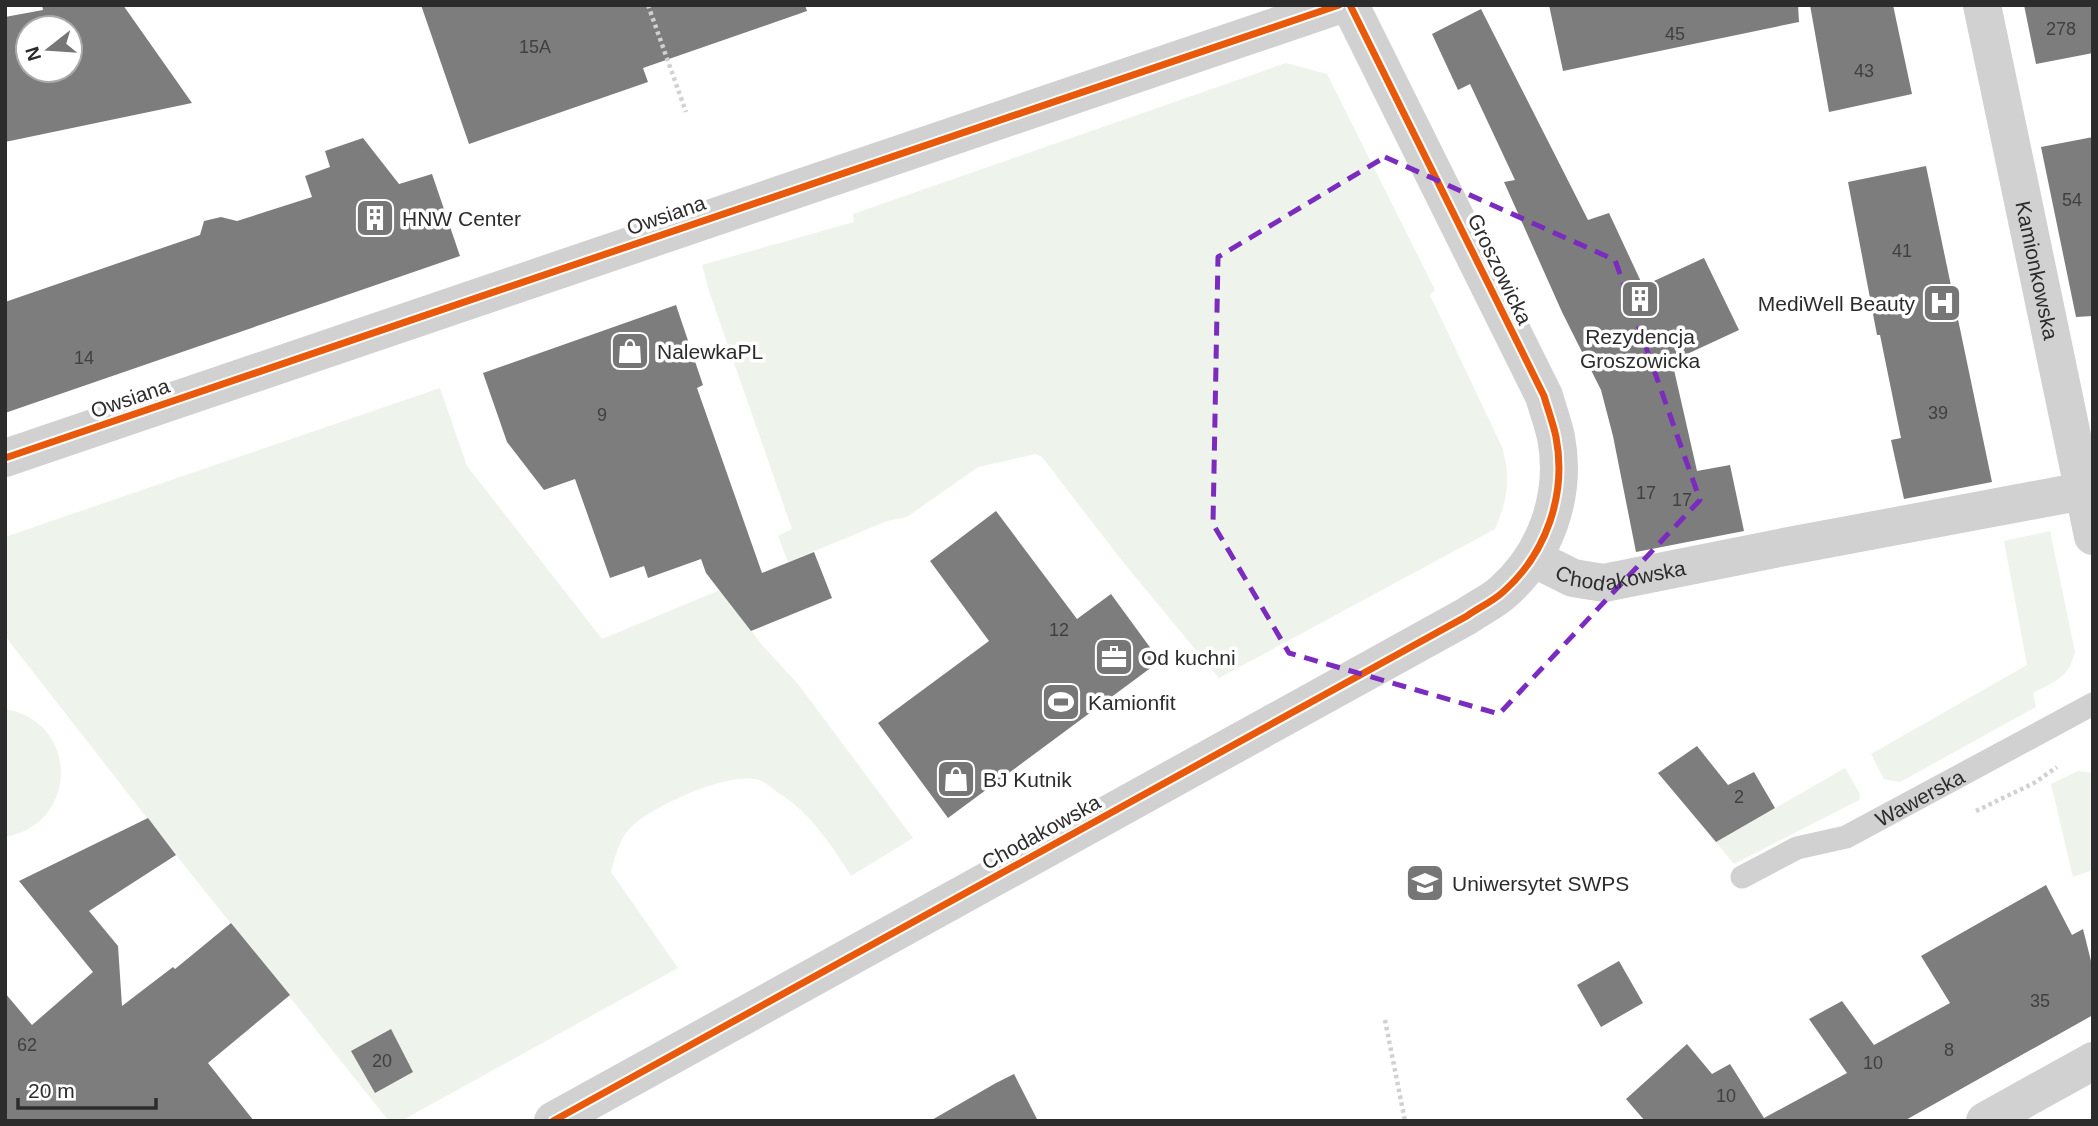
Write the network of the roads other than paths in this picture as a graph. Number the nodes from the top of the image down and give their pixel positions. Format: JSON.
{"nodes":[{"id":1,"x":1339,"y":5,"type":"edge"},
{"id":2,"x":1350,"y":5,"type":"edge"},
{"id":3,"x":1982,"y":5,"type":"edge"},
{"id":4,"x":5,"y":458,"type":"edge"},
{"id":5,"x":2083,"y":491,"type":"junction"},
{"id":6,"x":2093,"y":536,"type":"edge"},
{"id":7,"x":1533,"y":558,"type":"junction"},
{"id":8,"x":2093,"y":704,"type":"edge"},
{"id":9,"x":1742,"y":877,"type":"dead end"},
{"id":10,"x":2093,"y":1061,"type":"edge"},
{"id":11,"x":553,"y":1121,"type":"edge"},
{"id":12,"x":1985,"y":1121,"type":"edge"}],
"edges":[{"from":1,"to":4,"type":"street","name":"Owsiana"},
{"from":2,"to":7,"type":"street","name":"Groszowicka"},
{"from":3,"to":5,"type":"street","name":"Kamionkowska"},
{"from":5,"to":6,"type":"street","name":"Kamionkowska"},
{"from":5,"to":7,"type":"street","name":"Chodakowska"},
{"from":7,"to":11,"type":"street","name":"Chodakowska"},
{"from":8,"to":9,"type":"lane","name":"Wawerska"},
{"from":10,"to":12,"type":"street"}]}
